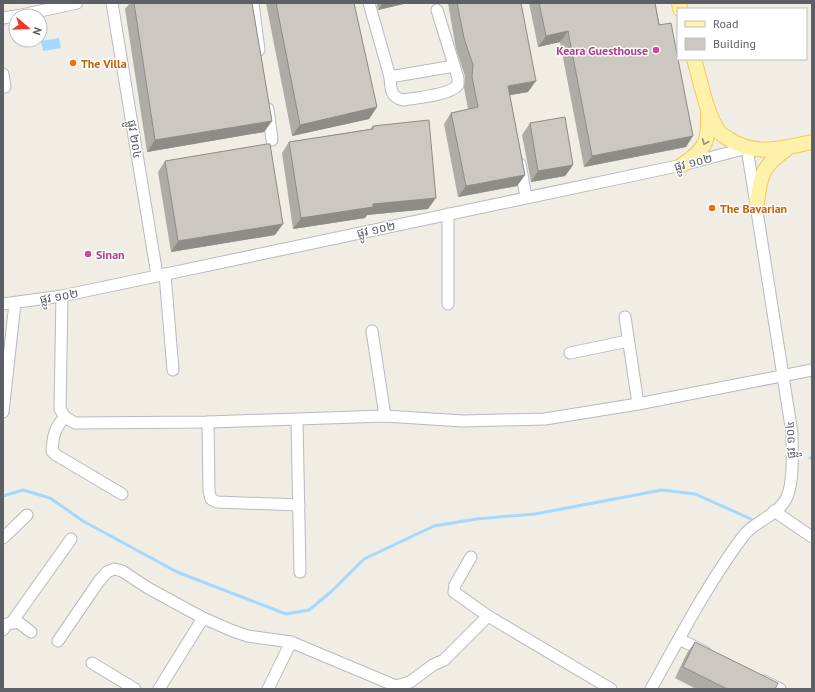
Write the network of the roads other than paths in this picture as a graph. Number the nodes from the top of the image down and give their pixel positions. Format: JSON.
{"nodes":[{"id":1,"x":77,"y":3,"type":"edge"},
{"id":2,"x":112,"y":3,"type":"edge"},
{"id":3,"x":253,"y":3,"type":"edge"},
{"id":4,"x":370,"y":3,"type":"edge"},
{"id":5,"x":48,"y":9,"type":"edge"},
{"id":6,"x":437,"y":10,"type":"dead end"},
{"id":7,"x":694,"y":60,"type":"edge"},
{"id":8,"x":262,"y":64,"type":"edge"},
{"id":9,"x":454,"y":66,"type":"junction"},
{"id":10,"x":3,"y":74,"type":"edge"},
{"id":11,"x":390,"y":77,"type":"junction"},
{"id":12,"x":5,"y":87,"type":"dead end"},
{"id":13,"x":266,"y":95,"type":"edge"},
{"id":14,"x":708,"y":109,"type":"junction"},
{"id":15,"x":272,"y":140,"type":"dead end"},
{"id":16,"x":812,"y":142,"type":"edge"},
{"id":17,"x":790,"y":147,"type":"junction"},
{"id":18,"x":747,"y":148,"type":"junction"},
{"id":19,"x":518,"y":152,"type":"edge"},
{"id":20,"x":682,"y":165,"type":"junction"},
{"id":21,"x":526,"y":197,"type":"junction"},
{"id":22,"x":756,"y":203,"type":"junction"},
{"id":23,"x":448,"y":214,"type":"junction"},
{"id":24,"x":161,"y":275,"type":"junction"},
{"id":25,"x":62,"y":296,"type":"junction"},
{"id":26,"x":15,"y":303,"type":"junction"},
{"id":27,"x":3,"y":304,"type":"edge"},
{"id":28,"x":448,"y":304,"type":"dead end"},
{"id":29,"x":625,"y":317,"type":"dead end"},
{"id":30,"x":372,"y":331,"type":"dead end"},
{"id":31,"x":628,"y":341,"type":"junction"},
{"id":32,"x":570,"y":353,"type":"dead end"},
{"id":33,"x":173,"y":370,"type":"dead end"},
{"id":34,"x":812,"y":370,"type":"edge"},
{"id":35,"x":783,"y":375,"type":"junction"},
{"id":36,"x":638,"y":404,"type":"junction"},
{"id":37,"x":3,"y":412,"type":"edge"},
{"id":38,"x":385,"y":416,"type":"junction"},
{"id":39,"x":65,"y":418,"type":"junction"},
{"id":40,"x":297,"y":420,"type":"junction"},
{"id":41,"x":208,"y":422,"type":"junction"},
{"id":42,"x":122,"y":494,"type":"dead end"},
{"id":43,"x":299,"y":505,"type":"junction"},
{"id":44,"x":774,"y":512,"type":"junction"},
{"id":45,"x":27,"y":515,"type":"dead end"},
{"id":46,"x":812,"y":537,"type":"edge"},
{"id":47,"x":3,"y":538,"type":"edge"},
{"id":48,"x":71,"y":538,"type":"dead end"},
{"id":49,"x":471,"y":557,"type":"dead end"},
{"id":50,"x":300,"y":572,"type":"dead end"},
{"id":51,"x":488,"y":616,"type":"junction"},
{"id":52,"x":203,"y":618,"type":"junction"},
{"id":53,"x":12,"y":622,"type":"junction"},
{"id":54,"x":3,"y":630,"type":"edge"},
{"id":55,"x":31,"y":632,"type":"dead end"},
{"id":56,"x":679,"y":639,"type":"junction"},
{"id":57,"x":58,"y":641,"type":"dead end"},
{"id":58,"x":291,"y":642,"type":"junction"},
{"id":59,"x":712,"y":656,"type":"edge"},
{"id":60,"x":92,"y":663,"type":"dead end"},
{"id":61,"x":753,"y":676,"type":"edge"},
{"id":62,"x":655,"y":688,"type":"edge"},
{"id":63,"x":134,"y":689,"type":"edge"},
{"id":64,"x":159,"y":689,"type":"edge"},
{"id":65,"x":268,"y":689,"type":"edge"},
{"id":66,"x":611,"y":689,"type":"edge"},
{"id":67,"x":780,"y":689,"type":"edge"}],
"edges":[{"from":1,"to":5,"type":"street"},
{"from":2,"to":24,"type":"street","name":"ផ្លូវ ២០៤"},
{"from":3,"to":8,"type":"street"},
{"from":4,"to":11,"type":"street"},
{"from":6,"to":9,"type":"street"},
{"from":7,"to":14,"type":"main road"},
{"from":9,"to":11,"type":"street"},
{"from":9,"to":11,"type":"street"},
{"from":10,"to":12,"type":"street"},
{"from":13,"to":15,"type":"street"},
{"from":14,"to":18,"type":"main road"},
{"from":14,"to":20,"type":"main road","one_way":true},
{"from":16,"to":17,"type":"main road"},
{"from":17,"to":18,"type":"main road"},
{"from":17,"to":22,"type":"main road"},
{"from":18,"to":20,"type":"street","name":"ផ្លូវ ១០២"},
{"from":18,"to":22,"type":"street","name":"ផ្លូវ ១០៤"},
{"from":19,"to":21,"type":"street"},
{"from":20,"to":21,"type":"street","name":"ផ្លូវ ១០២"},
{"from":21,"to":23,"type":"street","name":"ផ្លូវ ១០២"},
{"from":22,"to":35,"type":"street","name":"ផ្លូវ ១០៤"},
{"from":23,"to":24,"type":"street","name":"ផ្លូវ ១០២"},
{"from":23,"to":28,"type":"street"},
{"from":24,"to":25,"type":"street","name":"ផ្លូវ ១០២"},
{"from":24,"to":33,"type":"street","name":"ផ្លូវ ២០៤"},
{"from":25,"to":26,"type":"street","name":"ផ្លូវ ១០២"},
{"from":25,"to":39,"type":"street"},
{"from":26,"to":27,"type":"street","name":"ផ្លូវ ១០២"},
{"from":26,"to":37,"type":"street"},
{"from":29,"to":31,"type":"street"},
{"from":30,"to":38,"type":"street"},
{"from":31,"to":32,"type":"street"},
{"from":31,"to":36,"type":"street"},
{"from":34,"to":35,"type":"street"},
{"from":35,"to":36,"type":"street"},
{"from":35,"to":44,"type":"street","name":"ផ្លូវ ១០៤"},
{"from":36,"to":38,"type":"street"},
{"from":38,"to":40,"type":"street"},
{"from":39,"to":41,"type":"street"},
{"from":39,"to":42,"type":"street"},
{"from":40,"to":41,"type":"street"},
{"from":40,"to":43,"type":"street"},
{"from":41,"to":43,"type":"street"},
{"from":43,"to":50,"type":"street"},
{"from":44,"to":46,"type":"street"},
{"from":44,"to":56,"type":"street","name":"ផ្លូវ ១០៤"},
{"from":45,"to":47,"type":"street"},
{"from":48,"to":53,"type":"street"},
{"from":49,"to":51,"type":"street"},
{"from":51,"to":58,"type":"street"},
{"from":51,"to":66,"type":"street"},
{"from":52,"to":57,"type":"street"},
{"from":52,"to":58,"type":"street"},
{"from":52,"to":64,"type":"street"},
{"from":53,"to":54,"type":"street"},
{"from":53,"to":55,"type":"street"},
{"from":56,"to":59,"type":"street"},
{"from":56,"to":62,"type":"street","name":"ផ្លូវ ១០៤"},
{"from":58,"to":65,"type":"street"},
{"from":60,"to":63,"type":"street"},
{"from":61,"to":67,"type":"street"}]}
